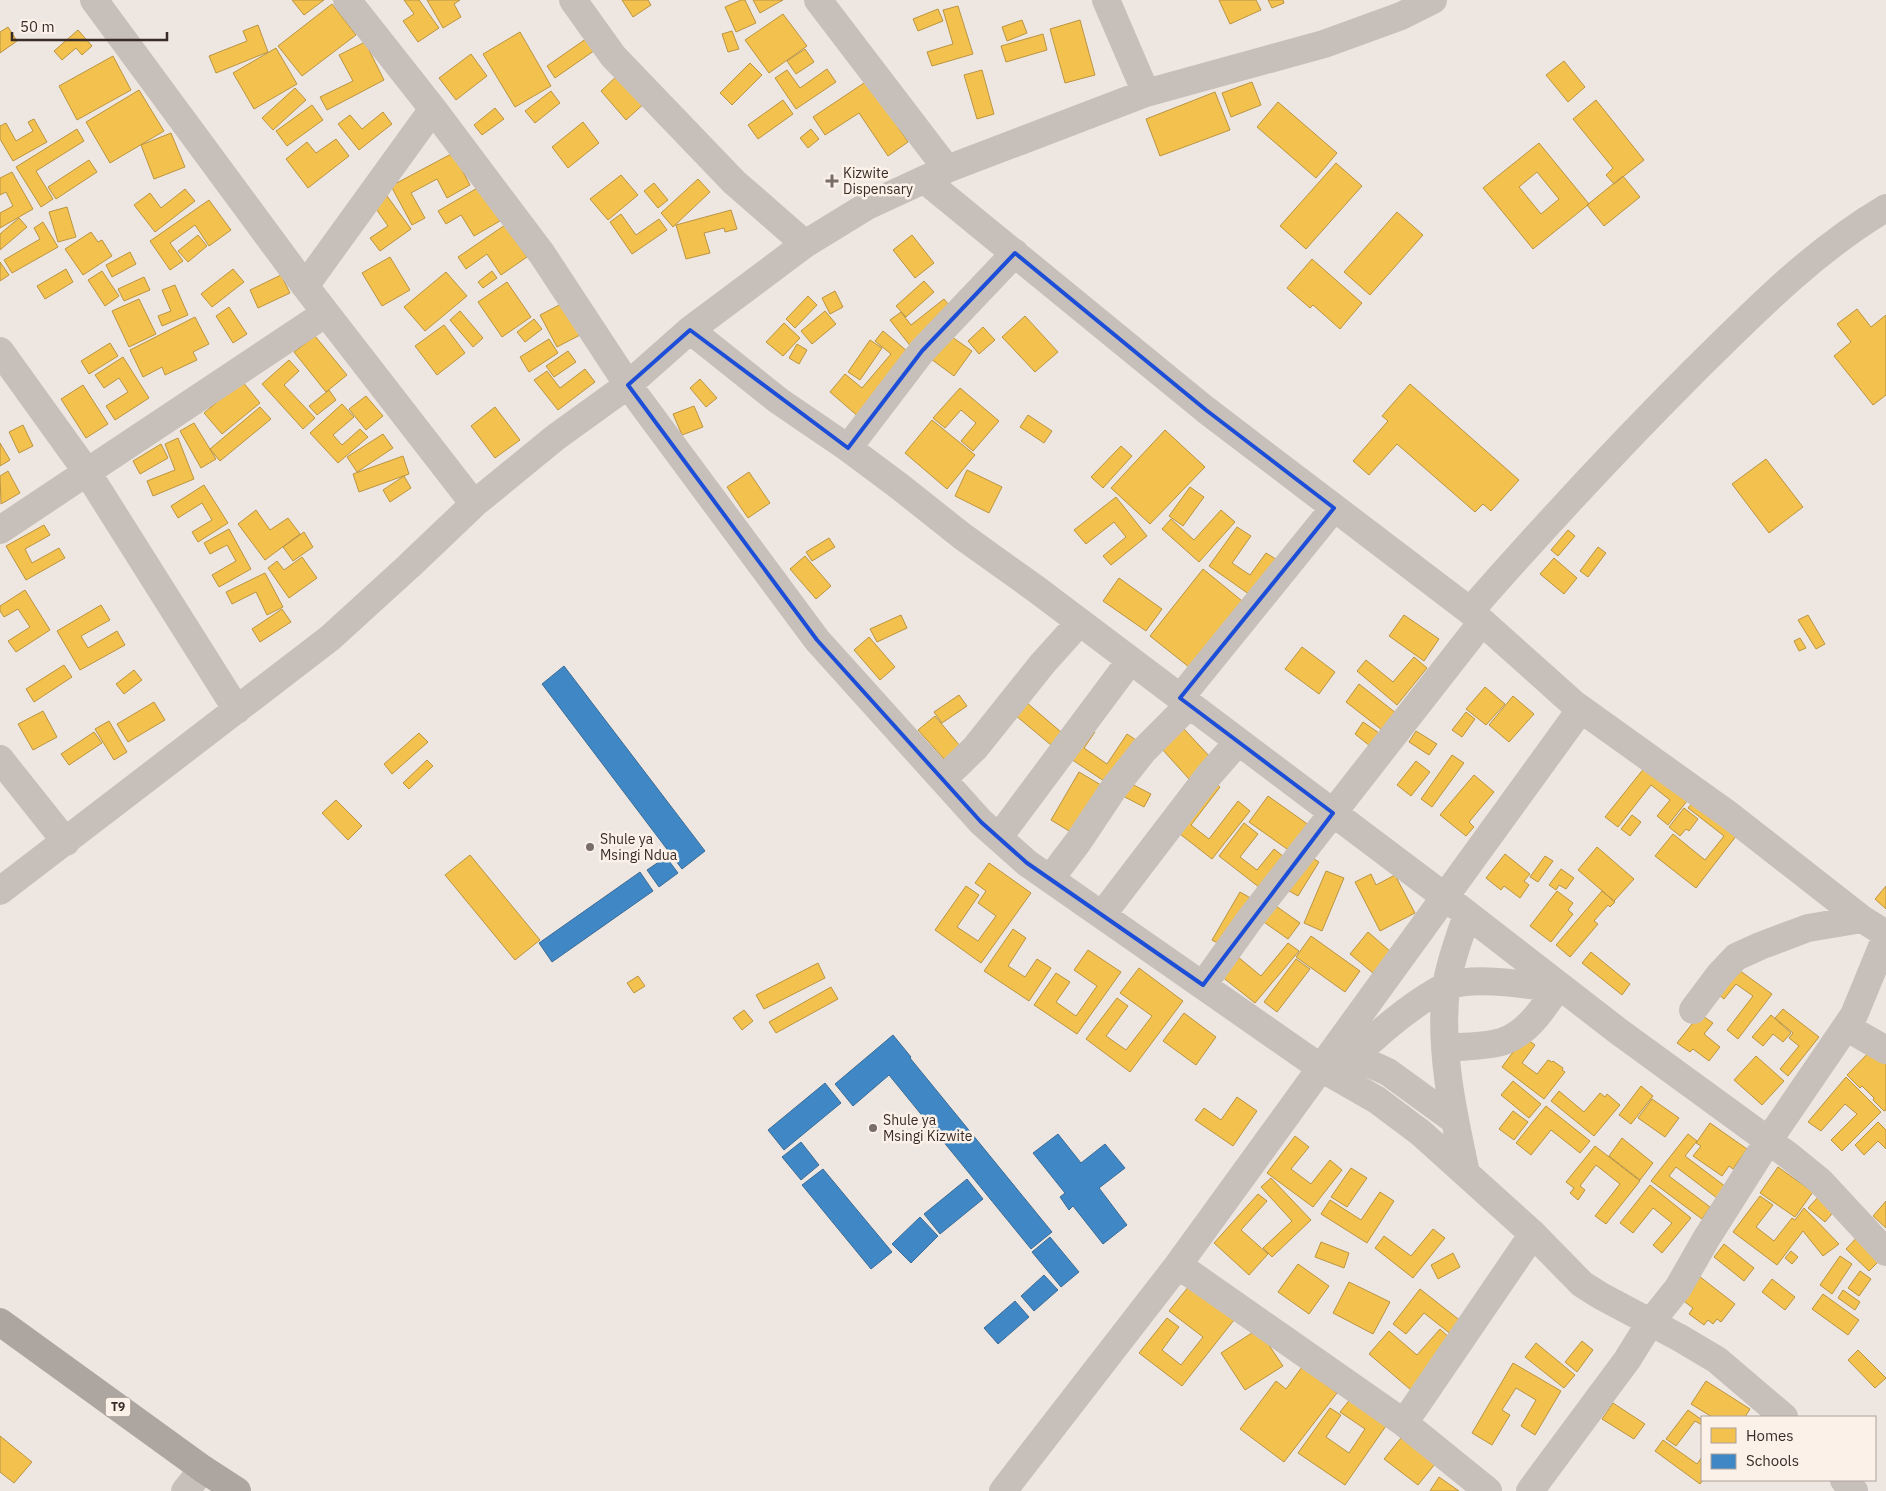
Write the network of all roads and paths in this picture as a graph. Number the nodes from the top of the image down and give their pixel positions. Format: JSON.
{"nodes":[{"id":1,"x":94,"y":0,"type":"edge"},
{"id":2,"x":347,"y":0,"type":"edge"},
{"id":3,"x":573,"y":0,"type":"edge"},
{"id":4,"x":818,"y":0,"type":"edge"},
{"id":5,"x":1106,"y":0,"type":"edge"},
{"id":6,"x":1433,"y":0,"type":"edge"},
{"id":7,"x":1396,"y":8,"type":"edge"},
{"id":8,"x":1146,"y":93,"type":"junction"},
{"id":9,"x":433,"y":108,"type":"junction"},
{"id":10,"x":936,"y":175,"type":"junction"},
{"id":11,"x":1886,"y":208,"type":"edge"},
{"id":12,"x":805,"y":244,"type":"junction"},
{"id":13,"x":1015,"y":254,"type":"junction"},
{"id":14,"x":305,"y":286,"type":"junction"},
{"id":15,"x":326,"y":313,"type":"junction"},
{"id":16,"x":690,"y":330,"type":"junction"},
{"id":17,"x":0,"y":351,"type":"edge"},
{"id":18,"x":628,"y":385,"type":"junction"},
{"id":19,"x":848,"y":448,"type":"junction"},
{"id":20,"x":87,"y":472,"type":"junction"},
{"id":21,"x":474,"y":504,"type":"junction"},
{"id":22,"x":1334,"y":508,"type":"junction"},
{"id":23,"x":0,"y":530,"type":"edge"},
{"id":24,"x":1476,"y":617,"type":"junction"},
{"id":25,"x":1079,"y":623,"type":"junction"},
{"id":26,"x":1130,"y":661,"type":"junction"},
{"id":27,"x":1184,"y":701,"type":"junction"},
{"id":28,"x":1581,"y":709,"type":"junction"},
{"id":29,"x":237,"y":710,"type":"junction"},
{"id":30,"x":1238,"y":742,"type":"junction"},
{"id":31,"x":0,"y":759,"type":"edge"},
{"id":32,"x":943,"y":779,"type":"junction"},
{"id":33,"x":1333,"y":813,"type":"junction"},
{"id":34,"x":998,"y":837,"type":"junction"},
{"id":35,"x":66,"y":842,"type":"junction"},
{"id":36,"x":1050,"y":879,"type":"junction"},
{"id":37,"x":0,"y":891,"type":"edge"},
{"id":38,"x":1445,"y":897,"type":"junction"},
{"id":39,"x":1467,"y":914,"type":"junction"},
{"id":40,"x":1102,"y":915,"type":"junction"},
{"id":41,"x":1862,"y":919,"type":"junction"},
{"id":42,"x":1886,"y":935,"type":"edge"},
{"id":43,"x":1203,"y":985,"type":"junction"},
{"id":44,"x":1446,"y":986,"type":"junction"},
{"id":45,"x":1561,"y":989,"type":"junction"},
{"id":46,"x":1693,"y":1010,"type":"dead end"},
{"id":47,"x":1846,"y":1027,"type":"junction"},
{"id":48,"x":1446,"y":1048,"type":"junction"},
{"id":49,"x":1886,"y":1050,"type":"edge"},
{"id":50,"x":1336,"y":1059,"type":"junction"},
{"id":51,"x":1454,"y":1120,"type":"junction"},
{"id":52,"x":1768,"y":1141,"type":"junction"},
{"id":53,"x":1466,"y":1173,"type":"junction"},
{"id":54,"x":1533,"y":1234,"type":"junction"},
{"id":55,"x":1886,"y":1252,"type":"edge"},
{"id":56,"x":1178,"y":1265,"type":"junction"},
{"id":57,"x":0,"y":1322,"type":"edge"},
{"id":58,"x":1650,"y":1323,"type":"junction"},
{"id":59,"x":1783,"y":1416,"type":"edge"},
{"id":60,"x":1404,"y":1423,"type":"junction"},
{"id":61,"x":203,"y":1469,"type":"junction"},
{"id":62,"x":1845,"y":1481,"type":"edge"},
{"id":63,"x":1006,"y":1490,"type":"edge"},
{"id":64,"x":185,"y":1491,"type":"edge"},
{"id":65,"x":238,"y":1491,"type":"edge"},
{"id":66,"x":1488,"y":1491,"type":"edge"},
{"id":67,"x":1530,"y":1491,"type":"edge"},
{"id":68,"x":1854,"y":1491,"type":"edge"}],
"edges":[{"from":1,"to":14,"type":"street"},
{"from":2,"to":9,"type":"street"},
{"from":3,"to":12,"type":"street"},
{"from":4,"to":10,"type":"street"},
{"from":5,"to":8,"type":"street"},
{"from":6,"to":7,"type":"street"},
{"from":7,"to":8,"type":"street"},
{"from":8,"to":10,"type":"street"},
{"from":9,"to":14,"type":"street"},
{"from":9,"to":18,"type":"street"},
{"from":10,"to":12,"type":"street"},
{"from":10,"to":13,"type":"street"},
{"from":11,"to":24,"type":"street"},
{"from":12,"to":16,"type":"street"},
{"from":13,"to":19,"type":"street"},
{"from":13,"to":22,"type":"street"},
{"from":14,"to":15,"type":"street"},
{"from":15,"to":20,"type":"street"},
{"from":15,"to":21,"type":"street"},
{"from":16,"to":18,"type":"street"},
{"from":16,"to":19,"type":"street"},
{"from":17,"to":20,"type":"street"},
{"from":18,"to":21,"type":"street"},
{"from":18,"to":32,"type":"street"},
{"from":19,"to":25,"type":"street"},
{"from":20,"to":23,"type":"street"},
{"from":20,"to":29,"type":"street"},
{"from":21,"to":29,"type":"street"},
{"from":22,"to":24,"type":"street"},
{"from":22,"to":27,"type":"street"},
{"from":24,"to":28,"type":"street"},
{"from":24,"to":33,"type":"street"},
{"from":25,"to":26,"type":"street"},
{"from":25,"to":32,"type":"street"},
{"from":26,"to":27,"type":"street"},
{"from":26,"to":34,"type":"street"},
{"from":27,"to":30,"type":"street"},
{"from":27,"to":36,"type":"street"},
{"from":28,"to":38,"type":"street"},
{"from":28,"to":41,"type":"street"},
{"from":29,"to":35,"type":"street"},
{"from":30,"to":33,"type":"street"},
{"from":30,"to":40,"type":"street"},
{"from":31,"to":35,"type":"street"},
{"from":32,"to":34,"type":"street"},
{"from":33,"to":38,"type":"street"},
{"from":33,"to":43,"type":"street"},
{"from":34,"to":36,"type":"street"},
{"from":35,"to":37,"type":"street"},
{"from":36,"to":40,"type":"street"},
{"from":38,"to":39,"type":"street"},
{"from":38,"to":50,"type":"street"},
{"from":39,"to":44,"type":"street"},
{"from":39,"to":45,"type":"street"},
{"from":40,"to":43,"type":"street"},
{"from":41,"to":42,"type":"street"},
{"from":41,"to":46,"type":"street"},
{"from":42,"to":47,"type":"street"},
{"from":43,"to":50,"type":"street"},
{"from":44,"to":45,"type":"street"},
{"from":44,"to":48,"type":"street"},
{"from":44,"to":50,"type":"street"},
{"from":45,"to":48,"type":"street"},
{"from":45,"to":52,"type":"street"},
{"from":47,"to":49,"type":"street"},
{"from":47,"to":52,"type":"street"},
{"from":48,"to":51,"type":"street"},
{"from":50,"to":51,"type":"street"},
{"from":50,"to":53,"type":"street"},
{"from":50,"to":56,"type":"street"},
{"from":51,"to":53,"type":"street"},
{"from":52,"to":55,"type":"street"},
{"from":52,"to":58,"type":"street"},
{"from":53,"to":54,"type":"street"},
{"from":54,"to":58,"type":"street"},
{"from":54,"to":60,"type":"street"},
{"from":56,"to":60,"type":"street"},
{"from":56,"to":63,"type":"street"},
{"from":57,"to":61,"type":"highway","number":"T9"},
{"from":58,"to":59,"type":"street"},
{"from":58,"to":67,"type":"street"},
{"from":60,"to":66,"type":"street"},
{"from":61,"to":64,"type":"street"},
{"from":61,"to":65,"type":"highway","number":"T9"},
{"from":62,"to":68,"type":"street"}]}
